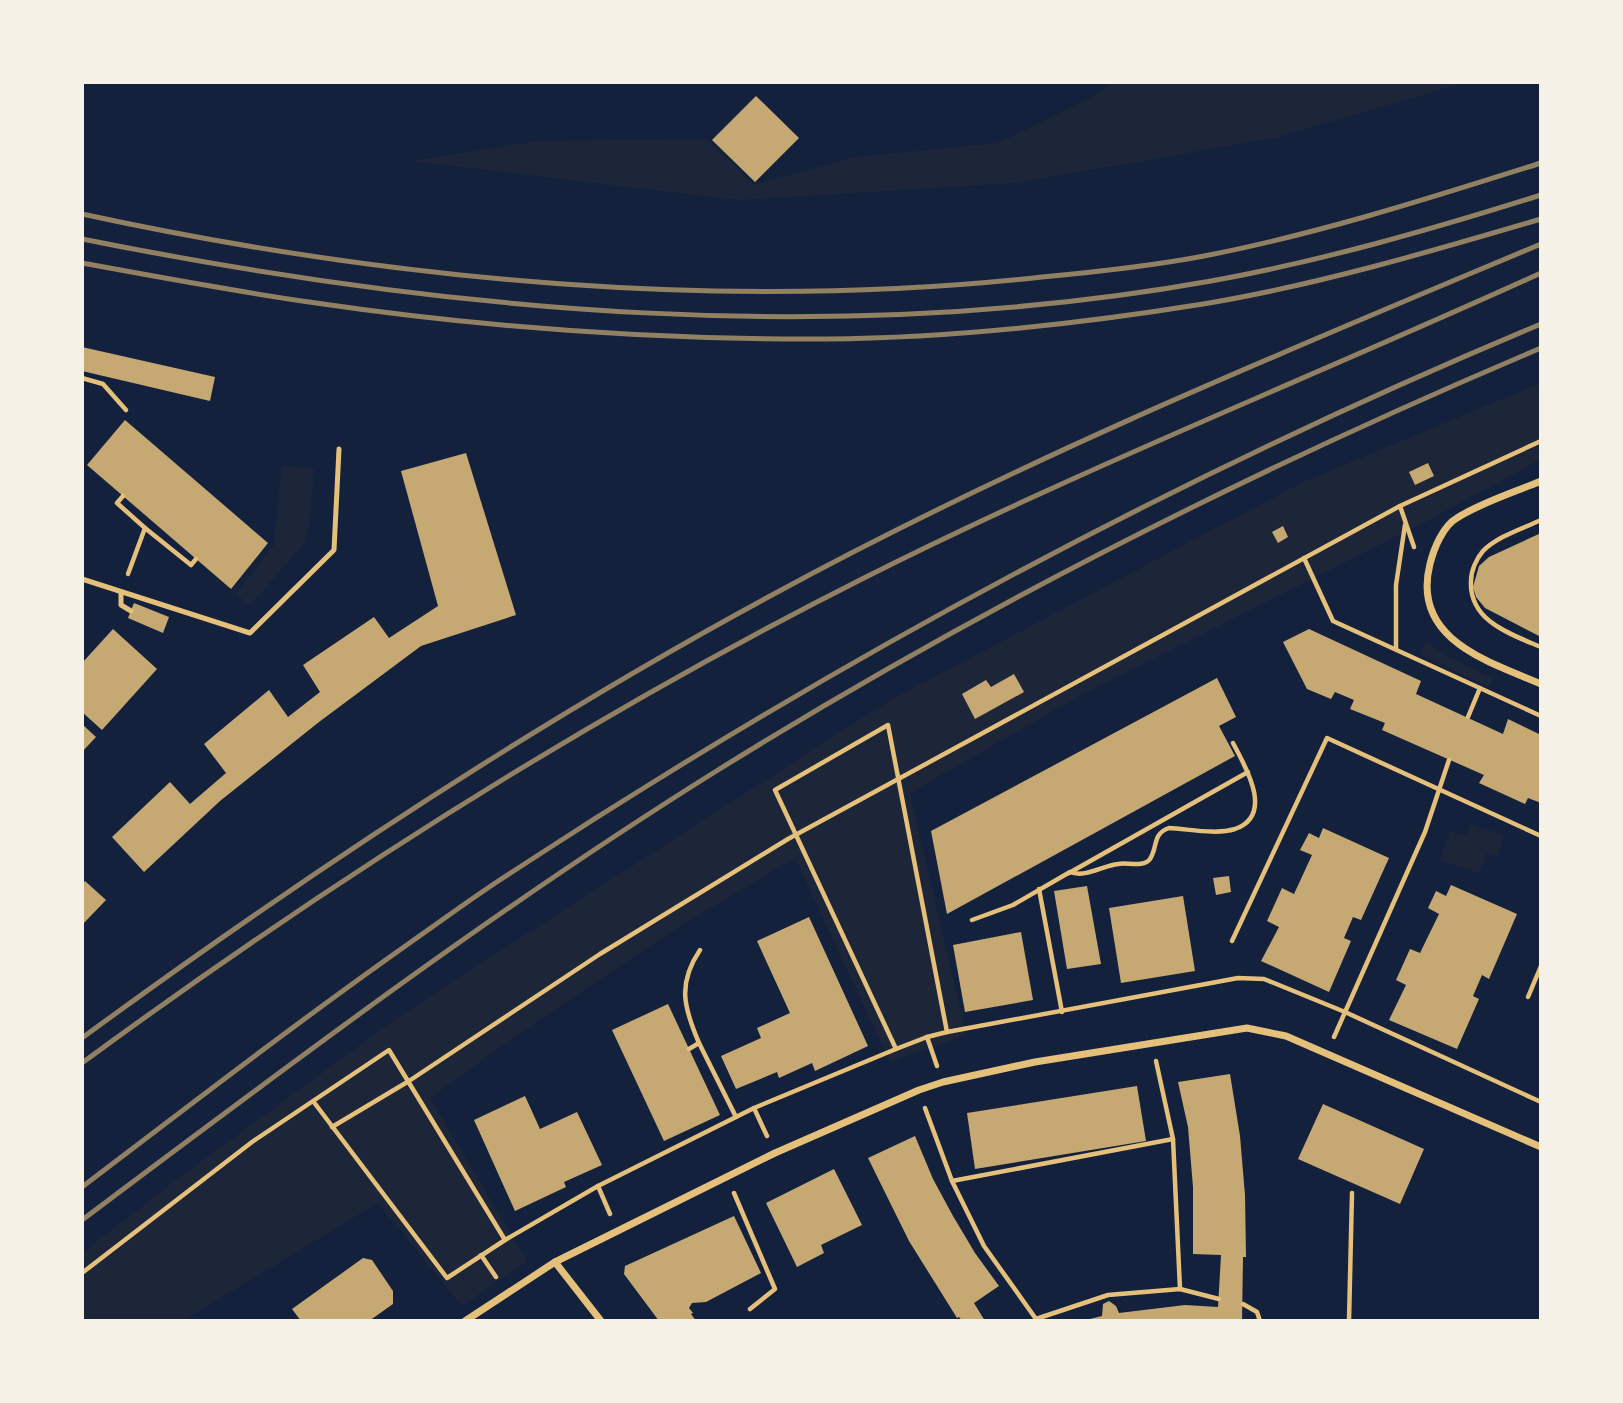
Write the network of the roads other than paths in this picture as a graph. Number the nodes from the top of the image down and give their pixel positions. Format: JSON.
{"nodes":[{"id":1,"x":339,"y":449,"type":"dead end"},
{"id":2,"x":1541,"y":481,"type":"edge"},
{"id":3,"x":82,"y":579,"type":"edge"},
{"id":4,"x":121,"y":592,"type":"junction"},
{"id":5,"x":131,"y":611,"type":"dead end"},
{"id":6,"x":1541,"y":684,"type":"edge"},
{"id":7,"x":1541,"y":1147,"type":"edge"},
{"id":8,"x":555,"y":1262,"type":"junction"},
{"id":9,"x":465,"y":1321,"type":"edge"},
{"id":10,"x":601,"y":1321,"type":"edge"}],
"edges":[{"from":1,"to":4,"type":"lane"},
{"from":2,"to":6,"type":"street"},
{"from":3,"to":4,"type":"lane"},
{"from":4,"to":5,"type":"lane"},
{"from":7,"to":8,"type":"street"},
{"from":8,"to":9,"type":"street"},
{"from":8,"to":10,"type":"street"}]}
